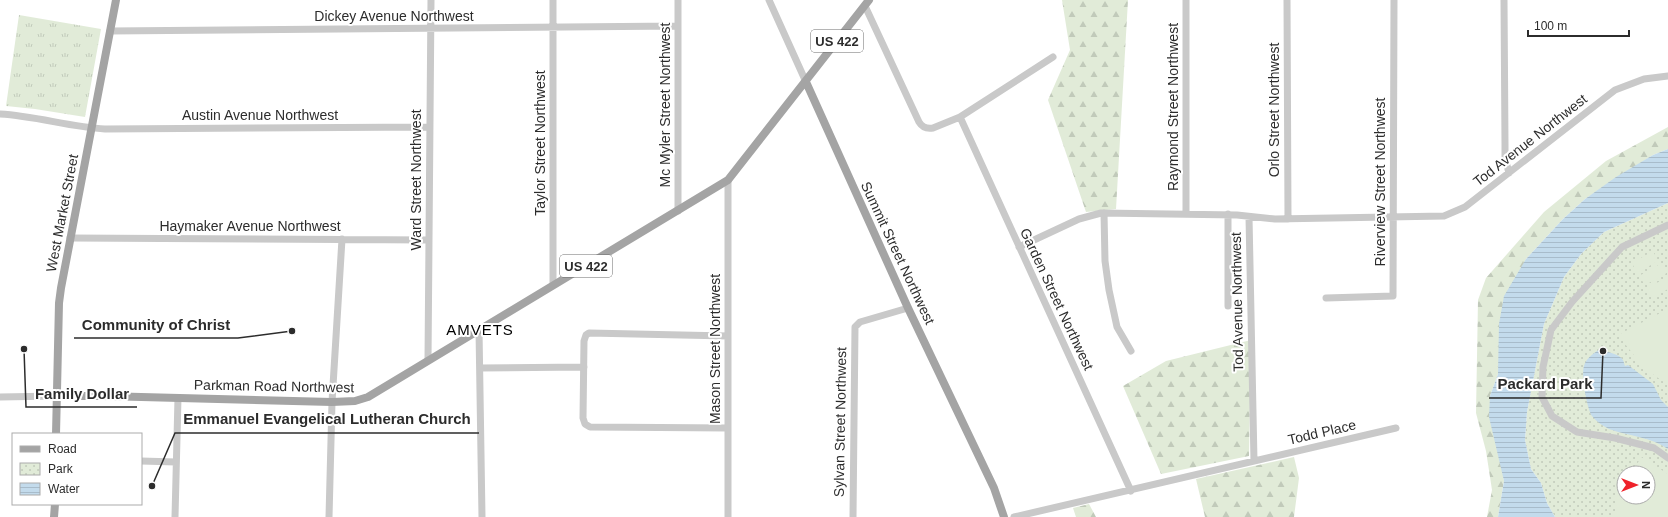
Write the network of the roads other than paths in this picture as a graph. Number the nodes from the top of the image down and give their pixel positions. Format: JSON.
{"nodes":[{"id":1,"x":116,"y":0,"type":"edge"},
{"id":2,"x":431,"y":0,"type":"edge"},
{"id":3,"x":554,"y":0,"type":"edge"},
{"id":4,"x":678,"y":0,"type":"edge"},
{"id":5,"x":769,"y":0,"type":"edge"},
{"id":6,"x":1186,"y":0,"type":"edge"},
{"id":7,"x":1287,"y":0,"type":"edge"},
{"id":8,"x":1394,"y":0,"type":"edge"},
{"id":9,"x":1504,"y":0,"type":"edge"},
{"id":10,"x":867,"y":3,"type":"edge"},
{"id":11,"x":678,"y":26,"type":"junction"},
{"id":12,"x":553,"y":28,"type":"junction"},
{"id":13,"x":430,"y":29,"type":"junction"},
{"id":14,"x":110,"y":31,"type":"junction"},
{"id":15,"x":1053,"y":57,"type":"dead end"},
{"id":16,"x":1668,"y":76,"type":"edge"},
{"id":17,"x":806,"y":82,"type":"junction"},
{"id":18,"x":0,"y":114,"type":"edge"},
{"id":19,"x":960,"y":117,"type":"junction"},
{"id":20,"x":429,"y":127,"type":"junction"},
{"id":21,"x":91,"y":128,"type":"junction"},
{"id":22,"x":1509,"y":173,"type":"junction"},
{"id":23,"x":728,"y":180,"type":"junction"},
{"id":24,"x":678,"y":211,"type":"junction"},
{"id":25,"x":1104,"y":213,"type":"junction"},
{"id":26,"x":1186,"y":214,"type":"junction"},
{"id":27,"x":1228,"y":214,"type":"junction"},
{"id":28,"x":1249,"y":217,"type":"junction"},
{"id":29,"x":1393,"y":218,"type":"junction"},
{"id":30,"x":1288,"y":219,"type":"junction"},
{"id":31,"x":1668,"y":225,"type":"edge"},
{"id":32,"x":70,"y":238,"type":"junction"},
{"id":33,"x":342,"y":239,"type":"junction"},
{"id":34,"x":429,"y":240,"type":"junction"},
{"id":35,"x":1019,"y":247,"type":"junction"},
{"id":36,"x":553,"y":285,"type":"junction"},
{"id":37,"x":1326,"y":298,"type":"dead end"},
{"id":38,"x":1228,"y":306,"type":"dead end"},
{"id":39,"x":908,"y":308,"type":"junction"},
{"id":40,"x":479,"y":330,"type":"junction"},
{"id":41,"x":728,"y":336,"type":"junction"},
{"id":42,"x":1131,"y":351,"type":"dead end"},
{"id":43,"x":428,"y":360,"type":"junction"},
{"id":44,"x":584,"y":367,"type":"junction"},
{"id":45,"x":480,"y":368,"type":"junction"},
{"id":46,"x":57,"y":396,"type":"junction"},
{"id":47,"x":0,"y":397,"type":"edge"},
{"id":48,"x":178,"y":398,"type":"junction"},
{"id":49,"x":332,"y":402,"type":"junction"},
{"id":50,"x":728,"y":428,"type":"junction"},
{"id":51,"x":1396,"y":428,"type":"dead end"},
{"id":52,"x":56,"y":433,"type":"edge"},
{"id":53,"x":1668,"y":458,"type":"edge"},
{"id":54,"x":142,"y":461,"type":"edge"},
{"id":55,"x":176,"y":462,"type":"junction"},
{"id":56,"x":1254,"y":462,"type":"junction"},
{"id":57,"x":1130,"y":491,"type":"junction"},
{"id":58,"x":55,"y":505,"type":"edge"},
{"id":59,"x":54,"y":517,"type":"edge"},
{"id":60,"x":175,"y":517,"type":"edge"},
{"id":61,"x":329,"y":517,"type":"edge"},
{"id":62,"x":482,"y":517,"type":"edge"},
{"id":63,"x":728,"y":517,"type":"edge"},
{"id":64,"x":852,"y":517,"type":"edge"},
{"id":65,"x":1004,"y":517,"type":"edge"},
{"id":66,"x":1014,"y":517,"type":"edge"}],
"edges":[{"from":1,"to":14,"type":"main road","name":"West Market Street"},
{"from":2,"to":13,"type":"street","name":"Ward Street Northwest"},
{"from":3,"to":12,"type":"street","name":"Taylor Street Northwest"},
{"from":4,"to":11,"type":"street","name":"Mc Myler Street Northwest"},
{"from":5,"to":17,"type":"street","name":"Summit Street Northwest"},
{"from":6,"to":26,"type":"street","name":"Raymond Street Northwest"},
{"from":7,"to":30,"type":"street","name":"Orlo Street Northwest"},
{"from":8,"to":29,"type":"street","name":"Riverview Street Northwest"},
{"from":9,"to":22,"type":"street"},
{"from":10,"to":17,"type":"main road","name":"Parkman Road Northwest","number":"US 422"},
{"from":10,"to":19,"type":"street"},
{"from":11,"to":12,"type":"street","name":"Dickey Avenue Northwest"},
{"from":11,"to":24,"type":"street","name":"Mc Myler Street Northwest"},
{"from":12,"to":13,"type":"street","name":"Dickey Avenue Northwest"},
{"from":12,"to":36,"type":"street","name":"Taylor Street Northwest"},
{"from":13,"to":14,"type":"street","name":"Dickey Avenue Northwest"},
{"from":13,"to":20,"type":"street","name":"Ward Street Northwest"},
{"from":14,"to":21,"type":"main road","name":"West Market Street"},
{"from":15,"to":19,"type":"street"},
{"from":16,"to":22,"type":"street","name":"Tod Avenue Northwest"},
{"from":17,"to":23,"type":"main road","name":"Parkman Road Northwest","number":"US 422"},
{"from":17,"to":39,"type":"main road","name":"Summit Street Northwest"},
{"from":18,"to":21,"type":"street","name":"Austin Avenue Northwest"},
{"from":19,"to":35,"type":"street","name":"Garden Street Northwest"},
{"from":20,"to":21,"type":"street","name":"Austin Avenue Northwest"},
{"from":20,"to":34,"type":"street","name":"Ward Street Northwest"},
{"from":21,"to":32,"type":"main road","name":"West Market Street"},
{"from":22,"to":29,"type":"street","name":"Tod Avenue Northwest"},
{"from":23,"to":24,"type":"main road","name":"Parkman Road Northwest","number":"US 422"},
{"from":23,"to":41,"type":"street","name":"Mason Street Northwest"},
{"from":24,"to":36,"type":"main road","name":"Parkman Road Northwest","number":"US 422"},
{"from":25,"to":26,"type":"street"},
{"from":25,"to":35,"type":"street"},
{"from":25,"to":42,"type":"street"},
{"from":26,"to":27,"type":"street"},
{"from":27,"to":28,"type":"street"},
{"from":27,"to":38,"type":"street"},
{"from":28,"to":30,"type":"street","name":"Tod Avenue Northwest"},
{"from":28,"to":56,"type":"street","name":"Tod Avenue Northwest"},
{"from":29,"to":30,"type":"street","name":"Tod Avenue Northwest"},
{"from":29,"to":37,"type":"street","name":"Riverview Street Northwest"},
{"from":31,"to":53,"type":"street"},
{"from":32,"to":33,"type":"street","name":"Haymaker Avenue Northwest"},
{"from":32,"to":46,"type":"main road","name":"West Market Street"},
{"from":33,"to":34,"type":"street","name":"Haymaker Avenue Northwest"},
{"from":33,"to":49,"type":"street"},
{"from":34,"to":43,"type":"street","name":"Ward Street Northwest"},
{"from":35,"to":57,"type":"street","name":"Garden Street Northwest"},
{"from":36,"to":40,"type":"main road","name":"Parkman Road Northwest","number":"US 422"},
{"from":39,"to":64,"type":"street","name":"Sylvan Street Northwest"},
{"from":39,"to":65,"type":"main road","name":"Summit Street Northwest"},
{"from":40,"to":43,"type":"main road","name":"Parkman Road Northwest","number":"US 422"},
{"from":40,"to":45,"type":"street"},
{"from":41,"to":44,"type":"street"},
{"from":41,"to":50,"type":"street","name":"Mason Street Northwest"},
{"from":43,"to":49,"type":"main road","name":"Parkman Road Northwest","number":"US 422"},
{"from":44,"to":45,"type":"street"},
{"from":44,"to":50,"type":"street"},
{"from":45,"to":62,"type":"street"},
{"from":46,"to":47,"type":"street"},
{"from":46,"to":48,"type":"main road","name":"Parkman Road Northwest","number":"US 422"},
{"from":46,"to":52,"type":"main road","name":"West Market Street"},
{"from":48,"to":49,"type":"main road","name":"Parkman Road Northwest","number":"US 422"},
{"from":48,"to":55,"type":"street"},
{"from":49,"to":61,"type":"street"},
{"from":50,"to":63,"type":"street","name":"Mason Street Northwest"},
{"from":51,"to":56,"type":"street","name":"Todd Place"},
{"from":54,"to":55,"type":"street"},
{"from":55,"to":60,"type":"street"},
{"from":56,"to":57,"type":"street"},
{"from":57,"to":66,"type":"street"},
{"from":58,"to":59,"type":"main road"}]}
